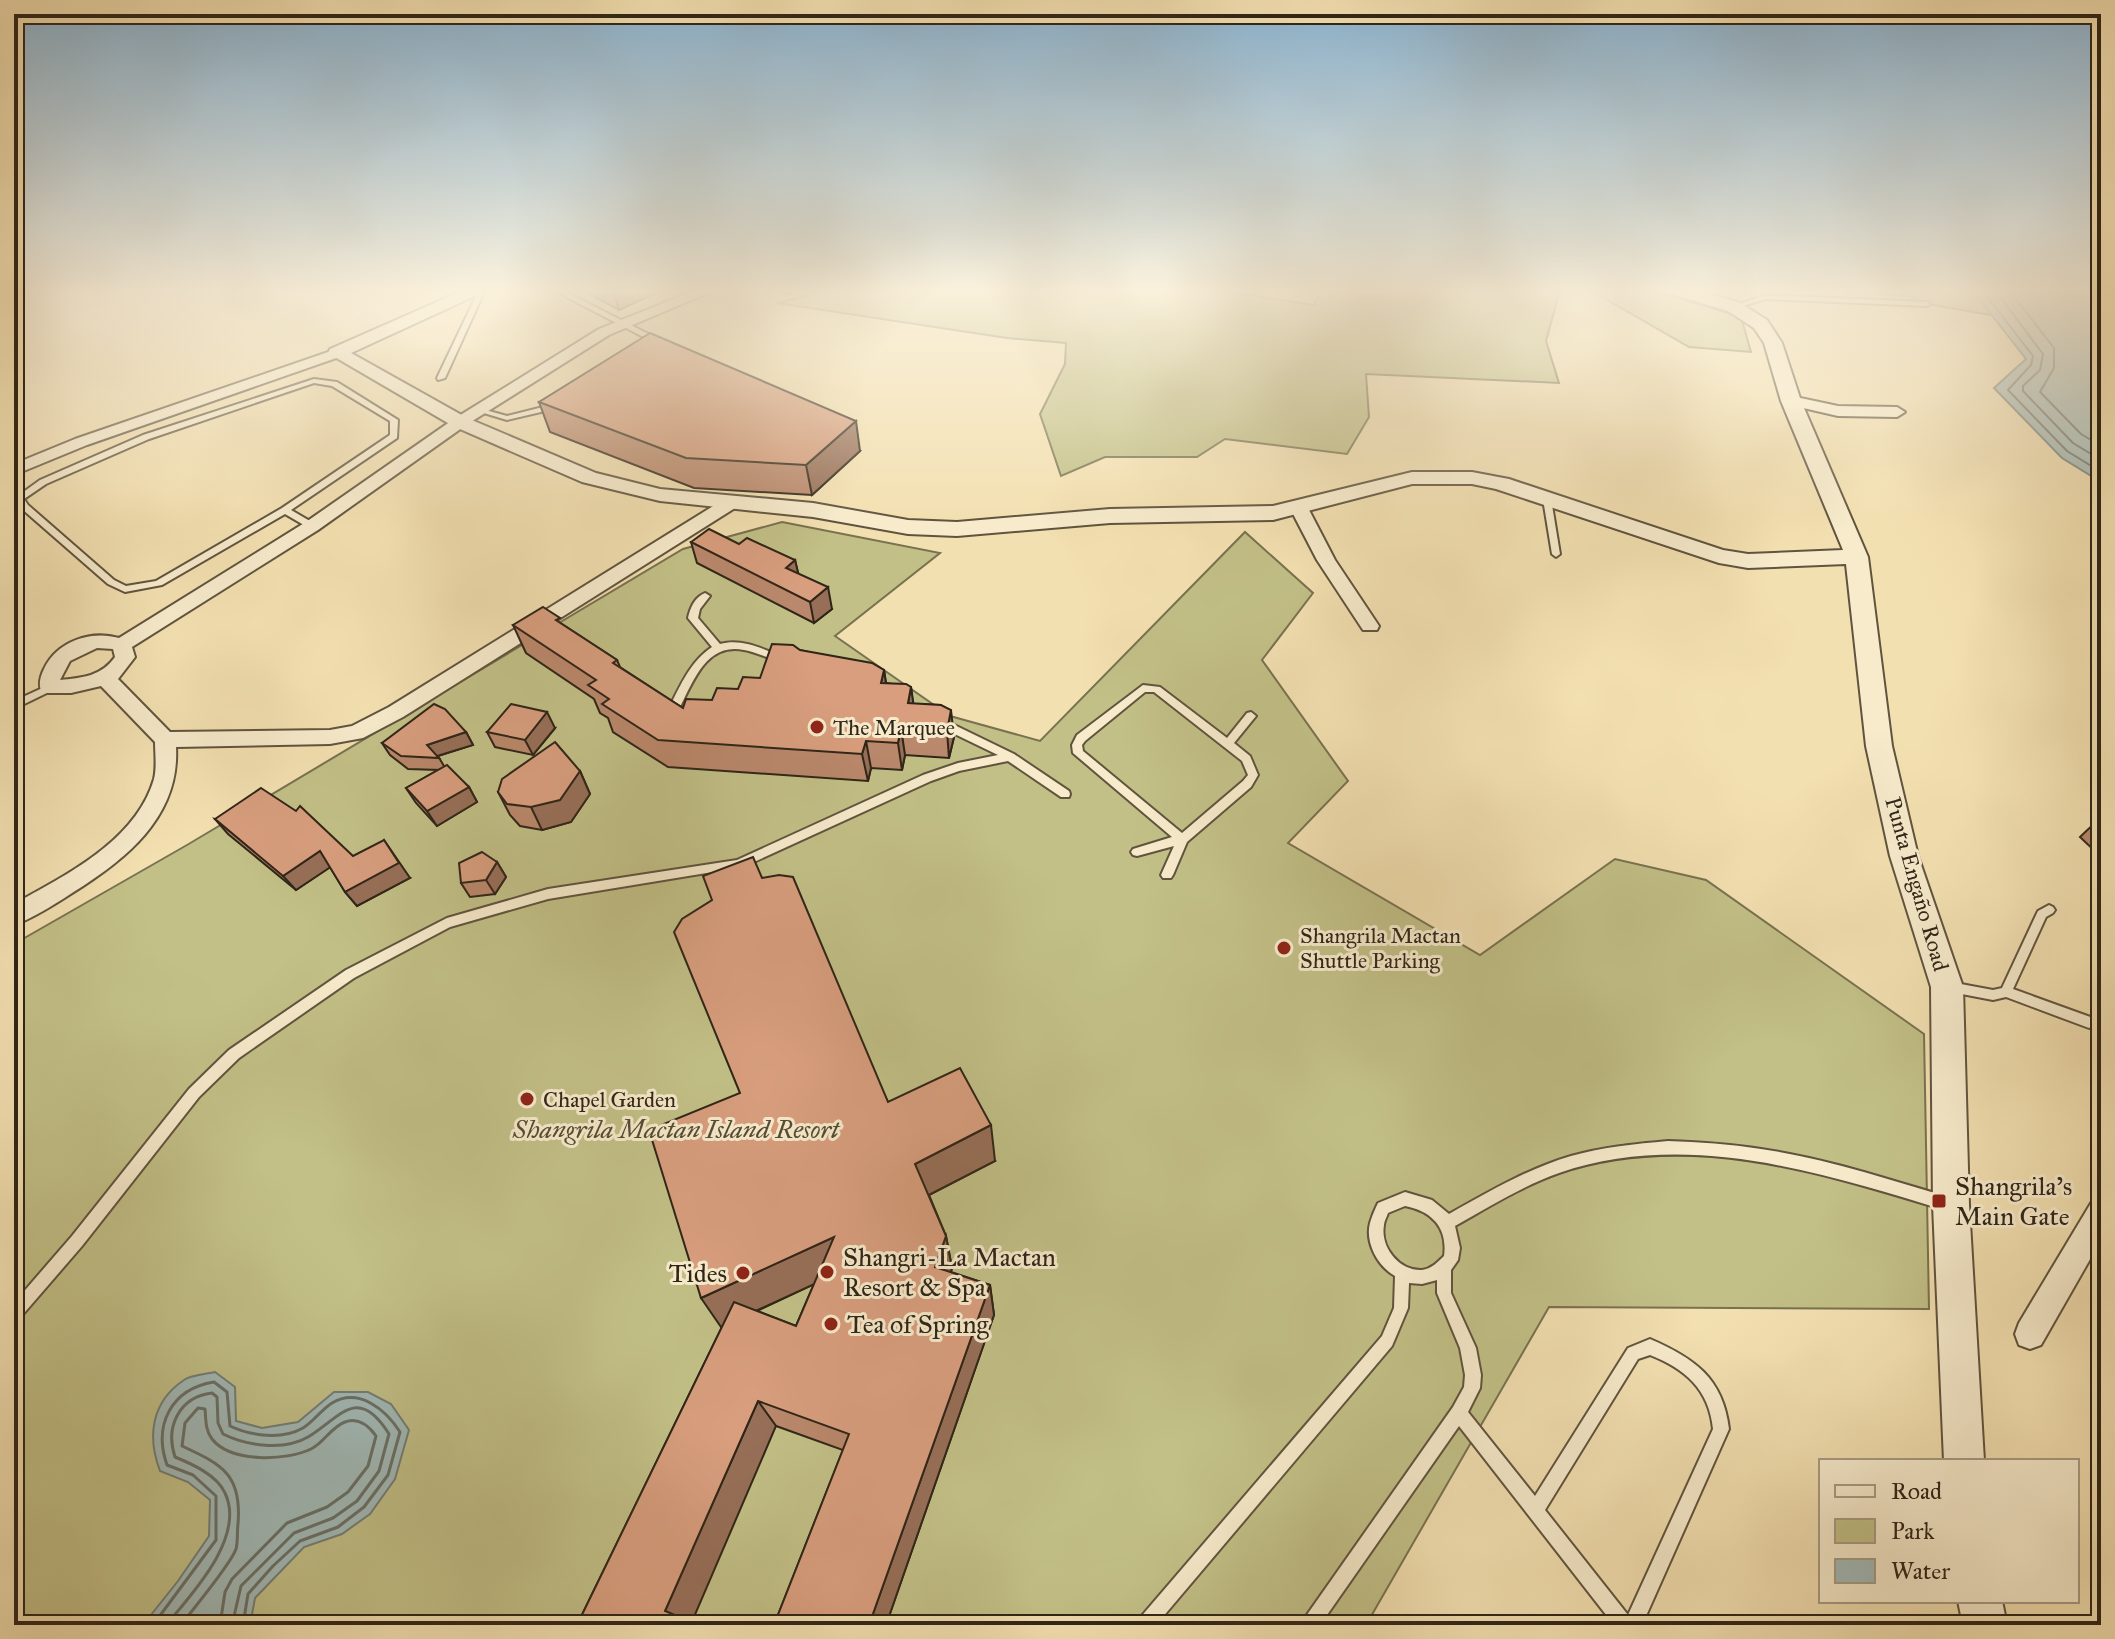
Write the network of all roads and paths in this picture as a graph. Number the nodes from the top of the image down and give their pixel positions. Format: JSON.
{"nodes":[{"id":1,"x":297,"y":366,"type":"edge"},
{"id":2,"x":365,"y":366,"type":"edge"},
{"id":3,"x":446,"y":366,"type":"edge"},
{"id":4,"x":549,"y":366,"type":"edge"},
{"id":5,"x":1780,"y":366,"type":"edge"},
{"id":6,"x":441,"y":378,"type":"dead end"},
{"id":7,"x":217,"y":393,"type":"junction"},
{"id":8,"x":1791,"y":401,"type":"junction"},
{"id":9,"x":563,"y":404,"type":"edge"},
{"id":10,"x":234,"y":405,"type":"junction"},
{"id":11,"x":1897,"y":412,"type":"dead end"},
{"id":12,"x":469,"y":416,"type":"junction"},
{"id":13,"x":81,"y":442,"type":"junction"},
{"id":14,"x":99,"y":458,"type":"junction"},
{"id":15,"x":14,"y":470,"type":"edge"},
{"id":16,"x":1547,"y":499,"type":"junction"},
{"id":17,"x":729,"y":504,"type":"junction"},
{"id":18,"x":1299,"y":508,"type":"junction"},
{"id":19,"x":285,"y":510,"type":"junction"},
{"id":20,"x":312,"y":526,"type":"junction"},
{"id":21,"x":1556,"y":554,"type":"dead end"},
{"id":22,"x":1857,"y":557,"type":"junction"},
{"id":23,"x":705,"y":596,"type":"dead end"},
{"id":24,"x":1370,"y":626,"type":"dead end"},
{"id":25,"x":122,"y":645,"type":"junction"},
{"id":26,"x":717,"y":647,"type":"junction"},
{"id":27,"x":792,"y":664,"type":"edge"},
{"id":28,"x":105,"y":678,"type":"junction"},
{"id":29,"x":49,"y":688,"type":"junction"},
{"id":30,"x":14,"y":705,"type":"edge"},
{"id":31,"x":675,"y":706,"type":"edge"},
{"id":32,"x":927,"y":714,"type":"edge"},
{"id":33,"x":1251,"y":716,"type":"dead end"},
{"id":34,"x":165,"y":740,"type":"junction"},
{"id":35,"x":1228,"y":743,"type":"junction"},
{"id":36,"x":1010,"y":757,"type":"junction"},
{"id":37,"x":1065,"y":794,"type":"dead end"},
{"id":38,"x":1182,"y":839,"type":"junction"},
{"id":39,"x":1137,"y":852,"type":"dead end"},
{"id":40,"x":1167,"y":875,"type":"dead end"},
{"id":41,"x":2049,"y":910,"type":"dead end"},
{"id":42,"x":14,"y":915,"type":"edge"},
{"id":43,"x":1947,"y":987,"type":"junction"},
{"id":44,"x":2006,"y":992,"type":"junction"},
{"id":45,"x":2089,"y":1022,"type":"dead end"},
{"id":46,"x":1951,"y":1205,"type":"junction"},
{"id":47,"x":2101,"y":1213,"type":"edge"},
{"id":48,"x":1447,"y":1223,"type":"junction"},
{"id":49,"x":1444,"y":1270,"type":"junction"},
{"id":50,"x":1402,"y":1273,"type":"junction"},
{"id":51,"x":14,"y":1314,"type":"edge"},
{"id":52,"x":2030,"y":1334,"type":"dead end"},
{"id":53,"x":1459,"y":1413,"type":"junction"},
{"id":54,"x":1964,"y":1459,"type":"edge"},
{"id":55,"x":1536,"y":1509,"type":"junction"},
{"id":56,"x":1980,"y":1603,"type":"edge"},
{"id":57,"x":1145,"y":1625,"type":"edge"},
{"id":58,"x":1310,"y":1625,"type":"edge"},
{"id":59,"x":1625,"y":1625,"type":"edge"},
{"id":60,"x":1633,"y":1625,"type":"edge"},
{"id":61,"x":1985,"y":1625,"type":"edge"}],
"edges":[{"from":1,"to":7,"type":"street"},
{"from":2,"to":12,"type":"street"},
{"from":3,"to":6,"type":"lane"},
{"from":4,"to":12,"type":"street"},
{"from":5,"to":8,"type":"street","name":"Punta Engaño Road"},
{"from":7,"to":10,"type":"lane"},
{"from":7,"to":13,"type":"street"},
{"from":8,"to":11,"type":"street"},
{"from":8,"to":22,"type":"street","name":"Punta Engaño Road"},
{"from":9,"to":12,"type":"lane"},
{"from":10,"to":14,"type":"lane"},
{"from":10,"to":19,"type":"lane"},
{"from":12,"to":17,"type":"street"},
{"from":12,"to":20,"type":"street"},
{"from":13,"to":14,"type":"lane"},
{"from":13,"to":15,"type":"street"},
{"from":14,"to":19,"type":"lane"},
{"from":16,"to":18,"type":"street"},
{"from":16,"to":21,"type":"lane"},
{"from":16,"to":22,"type":"street"},
{"from":17,"to":18,"type":"street"},
{"from":17,"to":34,"type":"street"},
{"from":18,"to":24,"type":"street"},
{"from":19,"to":20,"type":"lane"},
{"from":20,"to":25,"type":"street"},
{"from":22,"to":43,"type":"street","name":"Punta Engaño Road"},
{"from":23,"to":26,"type":"lane"},
{"from":25,"to":28,"type":"street"},
{"from":25,"to":29,"type":"street"},
{"from":26,"to":27,"type":"lane"},
{"from":26,"to":31,"type":"lane"},
{"from":28,"to":29,"type":"street"},
{"from":28,"to":34,"type":"street"},
{"from":29,"to":30,"type":"lane"},
{"from":32,"to":36,"type":"lane"},
{"from":33,"to":35,"type":"lane"},
{"from":34,"to":42,"type":"street"},
{"from":35,"to":38,"type":"lane"},
{"from":35,"to":38,"type":"lane"},
{"from":36,"to":37,"type":"lane"},
{"from":36,"to":51,"type":"lane"},
{"from":38,"to":39,"type":"lane"},
{"from":38,"to":40,"type":"lane"},
{"from":41,"to":44,"type":"lane"},
{"from":43,"to":44,"type":"lane"},
{"from":43,"to":46,"type":"street","name":"Punta Engaño Road"},
{"from":44,"to":45,"type":"lane"},
{"from":46,"to":48,"type":"lane"},
{"from":46,"to":54,"type":"street","name":"Punta Engaño Road"},
{"from":47,"to":52,"type":"street"},
{"from":48,"to":49,"type":"lane"},
{"from":48,"to":50,"type":"lane"},
{"from":49,"to":50,"type":"lane"},
{"from":49,"to":53,"type":"lane"},
{"from":50,"to":57,"type":"lane"},
{"from":53,"to":55,"type":"lane"},
{"from":53,"to":58,"type":"lane"},
{"from":55,"to":59,"type":"lane"},
{"from":55,"to":60,"type":"lane"},
{"from":56,"to":61,"type":"street"}]}
